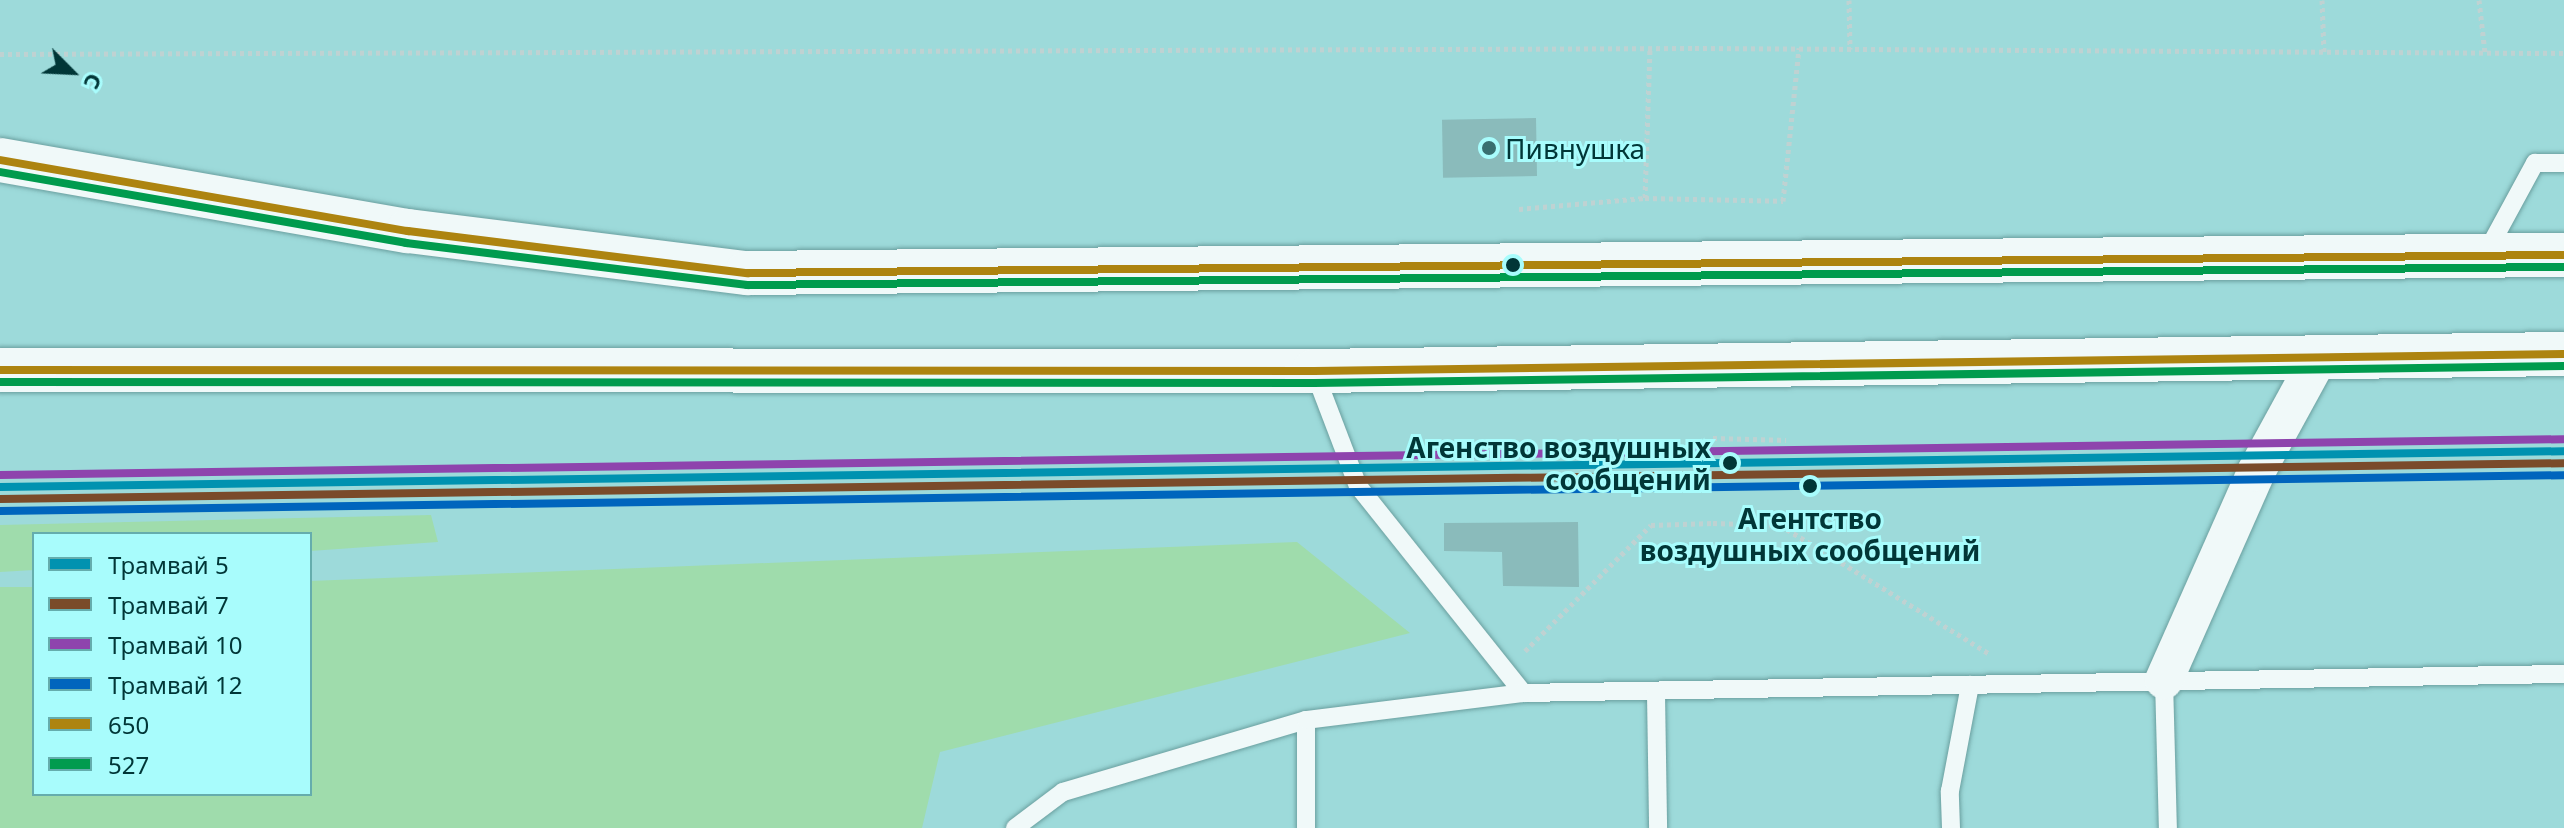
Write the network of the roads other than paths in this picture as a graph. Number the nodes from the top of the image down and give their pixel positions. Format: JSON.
{"nodes":[{"id":1,"x":0,"y":160,"type":"edge"},
{"id":2,"x":2564,"y":163,"type":"edge"},
{"id":3,"x":2564,"y":255,"type":"edge"},
{"id":4,"x":2485,"y":256,"type":"junction"},
{"id":5,"x":2564,"y":354,"type":"edge"},
{"id":6,"x":2319,"y":357,"type":"junction"},
{"id":7,"x":0,"y":370,"type":"edge"},
{"id":8,"x":1314,"y":371,"type":"junction"},
{"id":9,"x":2564,"y":674,"type":"edge"},
{"id":10,"x":2164,"y":680,"type":"junction"},
{"id":11,"x":1970,"y":685,"type":"junction"},
{"id":12,"x":1523,"y":693,"type":"junction"},
{"id":13,"x":1656,"y":694,"type":"junction"},
{"id":14,"x":1306,"y":720,"type":"junction"},
{"id":15,"x":1015,"y":828,"type":"edge"},
{"id":16,"x":1306,"y":828,"type":"edge"},
{"id":17,"x":1658,"y":828,"type":"edge"},
{"id":18,"x":1951,"y":828,"type":"edge"},
{"id":19,"x":2168,"y":828,"type":"edge"}],
"edges":[{"from":1,"to":4,"type":"highway"},
{"from":2,"to":4,"type":"lane"},
{"from":3,"to":4,"type":"highway"},
{"from":5,"to":6,"type":"highway"},
{"from":6,"to":8,"type":"highway"},
{"from":6,"to":10,"type":"street"},
{"from":7,"to":8,"type":"highway"},
{"from":8,"to":12,"type":"lane"},
{"from":9,"to":10,"type":"lane"},
{"from":10,"to":11,"type":"lane"},
{"from":10,"to":19,"type":"lane"},
{"from":11,"to":13,"type":"lane"},
{"from":11,"to":18,"type":"lane"},
{"from":12,"to":13,"type":"lane"},
{"from":12,"to":14,"type":"lane"},
{"from":13,"to":17,"type":"lane"},
{"from":14,"to":15,"type":"lane"},
{"from":14,"to":16,"type":"lane"}]}
